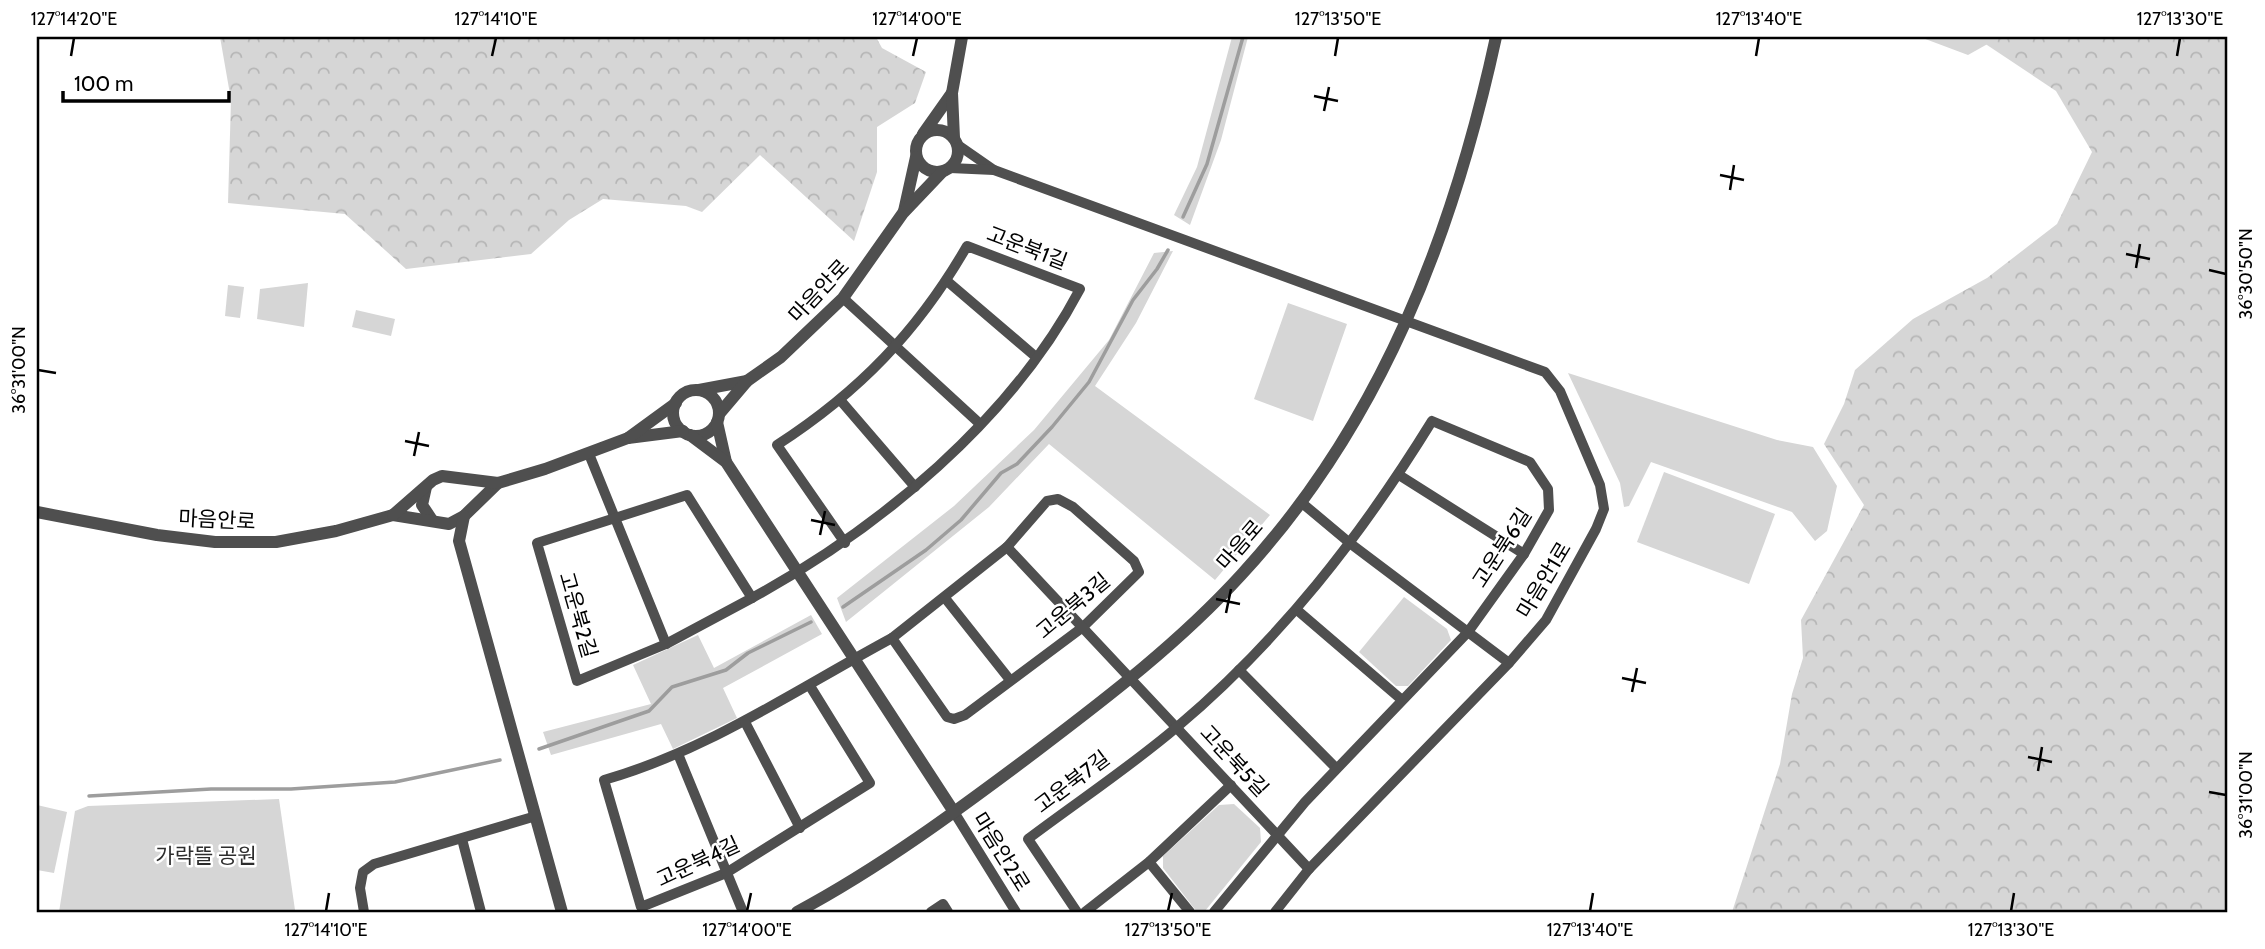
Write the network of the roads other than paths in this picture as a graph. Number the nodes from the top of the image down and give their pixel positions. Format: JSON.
{"nodes":[{"id":1,"x":962,"y":37,"type":"edge"},
{"id":2,"x":1496,"y":37,"type":"edge"},
{"id":3,"x":952,"y":93,"type":"junction"},
{"id":4,"x":923,"y":134,"type":"junction"},
{"id":5,"x":956,"y":142,"type":"junction"},
{"id":6,"x":916,"y":157,"type":"junction"},
{"id":7,"x":946,"y":170,"type":"junction"},
{"id":8,"x":994,"y":170,"type":"junction"},
{"id":9,"x":903,"y":213,"type":"junction"},
{"id":10,"x":947,"y":281,"type":"junction"},
{"id":11,"x":843,"y":299,"type":"junction"},
{"id":12,"x":1408,"y":321,"type":"junction"},
{"id":13,"x":896,"y":347,"type":"junction"},
{"id":14,"x":1036,"y":357,"type":"junction"},
{"id":15,"x":747,"y":381,"type":"junction"},
{"id":16,"x":698,"y":390,"type":"junction"},
{"id":17,"x":841,"y":401,"type":"junction"},
{"id":18,"x":676,"y":402,"type":"junction"},
{"id":19,"x":718,"y":418,"type":"junction"},
{"id":20,"x":979,"y":423,"type":"junction"},
{"id":21,"x":686,"y":433,"type":"junction"},
{"id":22,"x":628,"y":438,"type":"junction"},
{"id":23,"x":589,"y":454,"type":"junction"},
{"id":24,"x":726,"y":462,"type":"junction"},
{"id":25,"x":1399,"y":475,"type":"junction"},
{"id":26,"x":460,"y":480,"type":"junction"},
{"id":27,"x":498,"y":483,"type":"junction"},
{"id":28,"x":426,"y":487,"type":"junction"},
{"id":29,"x":915,"y":487,"type":"junction"},
{"id":30,"x":1302,"y":503,"type":"junction"},
{"id":31,"x":37,"y":512,"type":"edge"},
{"id":32,"x":467,"y":513,"type":"junction"},
{"id":33,"x":393,"y":515,"type":"junction"},
{"id":34,"x":614,"y":518,"type":"junction"},
{"id":35,"x":436,"y":522,"type":"junction"},
{"id":36,"x":459,"y":541,"type":"junction"},
{"id":37,"x":845,"y":543,"type":"junction"},
{"id":38,"x":1351,"y":544,"type":"junction"},
{"id":39,"x":1007,"y":547,"type":"junction"},
{"id":40,"x":1524,"y":554,"type":"junction"},
{"id":41,"x":800,"y":572,"type":"junction"},
{"id":42,"x":752,"y":598,"type":"junction"},
{"id":43,"x":945,"y":598,"type":"junction"},
{"id":44,"x":1297,"y":610,"type":"junction"},
{"id":45,"x":1083,"y":627,"type":"junction"},
{"id":46,"x":1468,"y":632,"type":"junction"},
{"id":47,"x":892,"y":638,"type":"junction"},
{"id":48,"x":666,"y":644,"type":"junction"},
{"id":49,"x":852,"y":659,"type":"junction"},
{"id":50,"x":1509,"y":663,"type":"junction"},
{"id":51,"x":1239,"y":670,"type":"junction"},
{"id":52,"x":1133,"y":678,"type":"junction"},
{"id":53,"x":1010,"y":680,"type":"junction"},
{"id":54,"x":810,"y":686,"type":"junction"},
{"id":55,"x":1402,"y":700,"type":"junction"},
{"id":56,"x":745,"y":722,"type":"junction"},
{"id":57,"x":1176,"y":727,"type":"junction"},
{"id":58,"x":678,"y":754,"type":"junction"},
{"id":59,"x":1336,"y":768,"type":"junction"},
{"id":60,"x":1231,"y":785,"type":"junction"},
{"id":61,"x":954,"y":812,"type":"junction"},
{"id":62,"x":536,"y":816,"type":"junction"},
{"id":63,"x":800,"y":828,"type":"junction"},
{"id":64,"x":1276,"y":834,"type":"junction"},
{"id":65,"x":462,"y":838,"type":"junction"},
{"id":66,"x":1149,"y":862,"type":"junction"},
{"id":67,"x":1308,"y":869,"type":"junction"},
{"id":68,"x":726,"y":873,"type":"junction"},
{"id":69,"x":364,"y":912,"type":"edge"},
{"id":70,"x":481,"y":912,"type":"edge"},
{"id":71,"x":562,"y":912,"type":"edge"},
{"id":72,"x":743,"y":912,"type":"edge"},
{"id":73,"x":797,"y":912,"type":"edge"},
{"id":74,"x":931,"y":912,"type":"edge"},
{"id":75,"x":948,"y":912,"type":"edge"},
{"id":76,"x":1016,"y":912,"type":"edge"},
{"id":77,"x":1077,"y":912,"type":"edge"},
{"id":78,"x":1084,"y":912,"type":"edge"},
{"id":79,"x":1190,"y":912,"type":"edge"},
{"id":80,"x":1214,"y":912,"type":"edge"},
{"id":81,"x":1275,"y":912,"type":"edge"}],
"edges":[{"from":1,"to":3,"type":"street"},
{"from":2,"to":12,"type":"street","name":"마음로"},
{"from":3,"to":4,"type":"street"},
{"from":3,"to":5,"type":"street"},
{"from":4,"to":5,"type":"street"},
{"from":4,"to":6,"type":"street"},
{"from":5,"to":7,"type":"street"},
{"from":5,"to":8,"type":"street"},
{"from":6,"to":7,"type":"street"},
{"from":6,"to":9,"type":"street"},
{"from":7,"to":8,"type":"street"},
{"from":7,"to":9,"type":"street"},
{"from":8,"to":12,"type":"street","name":"마음안1로"},
{"from":9,"to":11,"type":"street","name":"마음안로"},
{"from":10,"to":13,"type":"street","name":"고운북1길"},
{"from":10,"to":14,"type":"street"},
{"from":10,"to":14,"type":"street","name":"고운북1길"},
{"from":11,"to":13,"type":"street"},
{"from":11,"to":15,"type":"street","name":"마음안로"},
{"from":12,"to":30,"type":"street","name":"마음로"},
{"from":12,"to":50,"type":"street","name":"마음안1로"},
{"from":13,"to":17,"type":"street","name":"고운북1길"},
{"from":13,"to":20,"type":"street"},
{"from":14,"to":20,"type":"street","name":"고운북1길"},
{"from":15,"to":16,"type":"street"},
{"from":15,"to":19,"type":"street"},
{"from":16,"to":18,"type":"street"},
{"from":16,"to":19,"type":"street"},
{"from":17,"to":29,"type":"street"},
{"from":17,"to":37,"type":"street","name":"고운북1길"},
{"from":18,"to":21,"type":"street"},
{"from":18,"to":22,"type":"street"},
{"from":19,"to":21,"type":"street"},
{"from":19,"to":24,"type":"street"},
{"from":20,"to":29,"type":"street","name":"고운북1길"},
{"from":21,"to":22,"type":"street"},
{"from":21,"to":24,"type":"street"},
{"from":22,"to":23,"type":"street"},
{"from":23,"to":27,"type":"street"},
{"from":23,"to":34,"type":"street"},
{"from":24,"to":41,"type":"street"},
{"from":25,"to":38,"type":"street","name":"고운북6길"},
{"from":25,"to":40,"type":"street"},
{"from":25,"to":40,"type":"street","name":"고운북6길"},
{"from":26,"to":27,"type":"street"},
{"from":26,"to":28,"type":"street"},
{"from":26,"to":32,"type":"street"},
{"from":27,"to":32,"type":"street"},
{"from":28,"to":33,"type":"street"},
{"from":28,"to":35,"type":"street"},
{"from":29,"to":37,"type":"street","name":"고운북1길"},
{"from":30,"to":38,"type":"street"},
{"from":30,"to":52,"type":"street","name":"마음로"},
{"from":31,"to":33,"type":"street","name":"마음안로"},
{"from":32,"to":35,"type":"street"},
{"from":32,"to":36,"type":"street"},
{"from":33,"to":35,"type":"street"},
{"from":34,"to":42,"type":"street","name":"고운북2길"},
{"from":34,"to":48,"type":"street"},
{"from":34,"to":48,"type":"street","name":"고운북2길"},
{"from":35,"to":36,"type":"street"},
{"from":36,"to":62,"type":"street"},
{"from":37,"to":41,"type":"street","name":"고운북1길"},
{"from":38,"to":44,"type":"street","name":"고운북6길"},
{"from":38,"to":46,"type":"street"},
{"from":39,"to":43,"type":"street","name":"고운북3길"},
{"from":39,"to":45,"type":"street","name":"고운북5길"},
{"from":39,"to":45,"type":"street","name":"고운북3길"},
{"from":40,"to":46,"type":"street","name":"고운북6길"},
{"from":41,"to":42,"type":"street","name":"고운북2길"},
{"from":41,"to":49,"type":"street"},
{"from":42,"to":48,"type":"street","name":"고운북2길"},
{"from":43,"to":47,"type":"street","name":"고운북3길"},
{"from":43,"to":53,"type":"street"},
{"from":44,"to":51,"type":"street","name":"고운북6길"},
{"from":44,"to":55,"type":"street"},
{"from":45,"to":52,"type":"street","name":"고운북5길"},
{"from":45,"to":53,"type":"street","name":"고운북3길"},
{"from":46,"to":50,"type":"street"},
{"from":46,"to":55,"type":"street","name":"고운북6길"},
{"from":47,"to":49,"type":"street","name":"고운북4길"},
{"from":47,"to":53,"type":"street","name":"고운북3길"},
{"from":49,"to":54,"type":"street","name":"고운북4길"},
{"from":49,"to":61,"type":"street"},
{"from":50,"to":67,"type":"street","name":"마음안1로"},
{"from":51,"to":57,"type":"street","name":"고운북6길"},
{"from":51,"to":59,"type":"street"},
{"from":52,"to":57,"type":"street","name":"고운북5길"},
{"from":52,"to":61,"type":"street","name":"마음로"},
{"from":54,"to":56,"type":"street","name":"고운북4길"},
{"from":54,"to":63,"type":"street","name":"고운북4길"},
{"from":55,"to":59,"type":"street","name":"고운북6길"},
{"from":56,"to":58,"type":"street","name":"고운북4길"},
{"from":56,"to":63,"type":"street"},
{"from":57,"to":60,"type":"street","name":"고운북5길"},
{"from":57,"to":77,"type":"street","name":"고운북7길"},
{"from":58,"to":68,"type":"street"},
{"from":58,"to":68,"type":"street","name":"고운북4길"},
{"from":59,"to":64,"type":"street","name":"고운북6길"},
{"from":60,"to":64,"type":"street","name":"고운북5길"},
{"from":60,"to":66,"type":"street"},
{"from":61,"to":73,"type":"street","name":"마음로"},
{"from":61,"to":76,"type":"street","name":"마음안2로"},
{"from":62,"to":65,"type":"street"},
{"from":62,"to":71,"type":"street"},
{"from":63,"to":68,"type":"street","name":"고운북4길"},
{"from":64,"to":67,"type":"street","name":"고운북5길"},
{"from":64,"to":80,"type":"street"},
{"from":65,"to":69,"type":"street"},
{"from":65,"to":70,"type":"street"},
{"from":66,"to":78,"type":"street"},
{"from":66,"to":79,"type":"street"},
{"from":67,"to":81,"type":"street","name":"마음안1로"},
{"from":68,"to":72,"type":"street"},
{"from":74,"to":75,"type":"street"}]}
